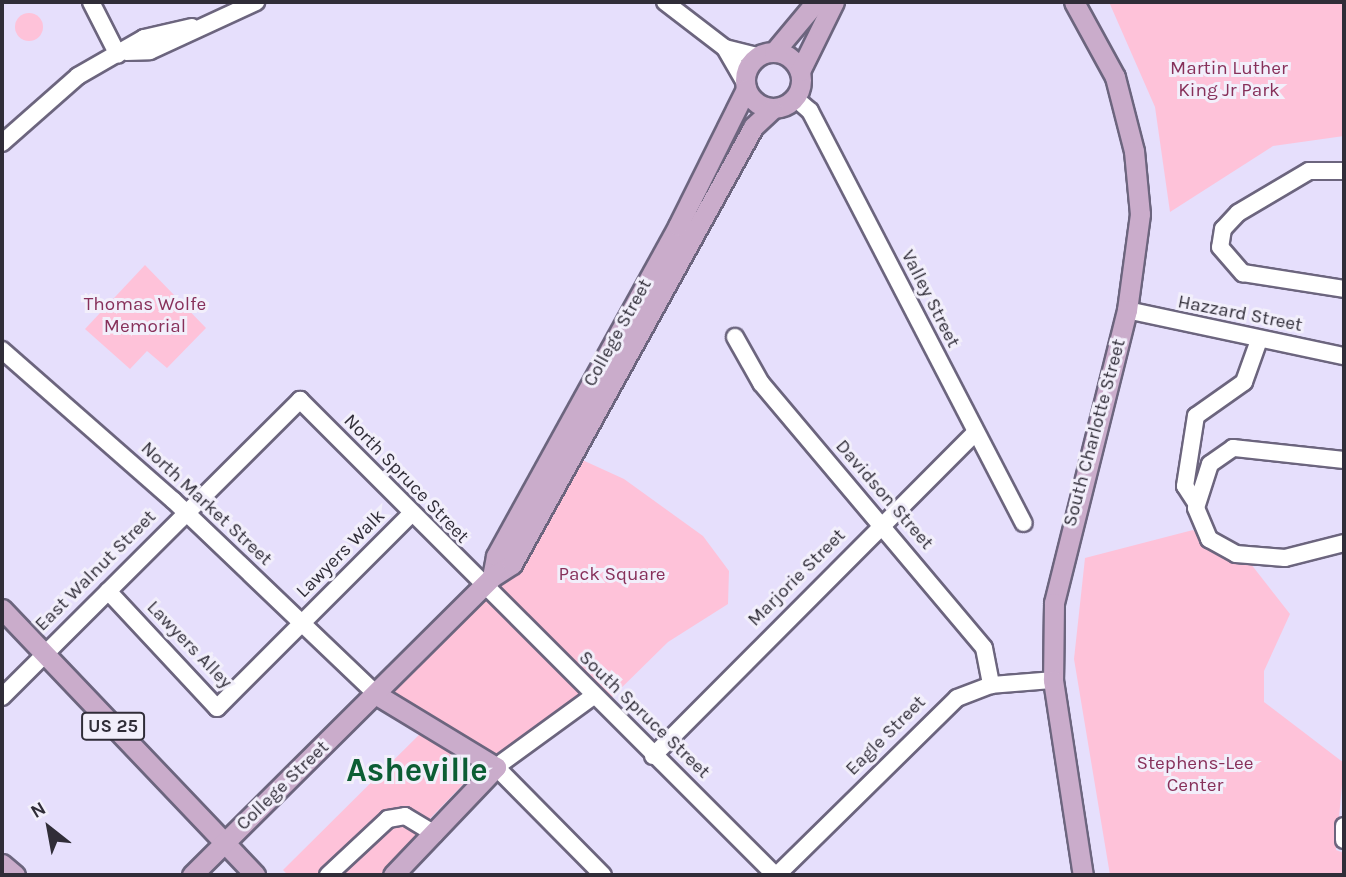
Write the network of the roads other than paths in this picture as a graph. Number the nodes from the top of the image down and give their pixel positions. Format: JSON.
{"nodes":[{"id":1,"x":91,"y":2,"type":"edge"},
{"id":2,"x":256,"y":2,"type":"edge"},
{"id":3,"x":665,"y":2,"type":"edge"},
{"id":4,"x":816,"y":2,"type":"edge"},
{"id":5,"x":834,"y":2,"type":"edge"},
{"id":6,"x":1074,"y":2,"type":"edge"},
{"id":7,"x":725,"y":48,"type":"junction"},
{"id":8,"x":122,"y":54,"type":"junction"},
{"id":9,"x":766,"y":54,"type":"junction"},
{"id":10,"x":800,"y":71,"type":"junction"},
{"id":11,"x":745,"y":85,"type":"junction"},
{"id":12,"x":795,"y":98,"type":"junction"},
{"id":13,"x":772,"y":109,"type":"junction"},
{"id":14,"x":2,"y":143,"type":"edge"},
{"id":15,"x":1344,"y":171,"type":"edge"},
{"id":16,"x":678,"y":226,"type":"junction"},
{"id":17,"x":698,"y":228,"type":"junction"},
{"id":18,"x":1344,"y":289,"type":"edge"},
{"id":19,"x":1127,"y":310,"type":"junction"},
{"id":20,"x":735,"y":337,"type":"dead end"},
{"id":21,"x":1259,"y":340,"type":"junction"},
{"id":22,"x":2,"y":350,"type":"edge"},
{"id":23,"x":1344,"y":356,"type":"edge"},
{"id":24,"x":300,"y":400,"type":"joint"},
{"id":25,"x":975,"y":433,"type":"junction"},
{"id":26,"x":570,"y":442,"type":"junction"},
{"id":27,"x":1344,"y":460,"type":"edge"},
{"id":28,"x":1196,"y":503,"type":"junction"},
{"id":29,"x":185,"y":512,"type":"junction"},
{"id":30,"x":411,"y":514,"type":"junction"},
{"id":31,"x":1024,"y":523,"type":"dead end"},
{"id":32,"x":881,"y":524,"type":"junction"},
{"id":33,"x":1344,"y":543,"type":"edge"},
{"id":34,"x":487,"y":582,"type":"junction"},
{"id":35,"x":108,"y":591,"type":"junction"},
{"id":36,"x":2,"y":609,"type":"edge"},
{"id":37,"x":300,"y":624,"type":"junction"},
{"id":38,"x":43,"y":653,"type":"junction"},
{"id":39,"x":1053,"y":680,"type":"junction"},
{"id":40,"x":990,"y":685,"type":"junction"},
{"id":41,"x":377,"y":695,"type":"junction"},
{"id":42,"x":2,"y":697,"type":"edge"},
{"id":43,"x":592,"y":697,"type":"junction"},
{"id":44,"x":653,"y":757,"type":"junction"},
{"id":45,"x":496,"y":767,"type":"junction"},
{"id":46,"x":1344,"y":826,"type":"edge"},
{"id":47,"x":435,"y":834,"type":"junction"},
{"id":48,"x":1344,"y":840,"type":"edge"},
{"id":49,"x":223,"y":844,"type":"junction"},
{"id":50,"x":2,"y":864,"type":"edge"},
{"id":51,"x":15,"y":875,"type":"edge"},
{"id":52,"x":192,"y":875,"type":"edge"},
{"id":53,"x":255,"y":875,"type":"edge"},
{"id":54,"x":328,"y":875,"type":"edge"},
{"id":55,"x":393,"y":875,"type":"edge"},
{"id":56,"x":603,"y":875,"type":"edge"},
{"id":57,"x":776,"y":875,"type":"edge"},
{"id":58,"x":1083,"y":875,"type":"edge"}],
"edges":[{"from":1,"to":8,"type":"street"},
{"from":2,"to":8,"type":"street"},
{"from":3,"to":7,"type":"street"},
{"from":4,"to":9,"type":"main road"},
{"from":5,"to":10,"type":"main road"},
{"from":6,"to":19,"type":"main road","name":"South Charlotte Street"},
{"from":7,"to":9,"type":"street"},
{"from":7,"to":11,"type":"street"},
{"from":8,"to":14,"type":"street"},
{"from":9,"to":10,"type":"main road"},
{"from":9,"to":11,"type":"main road"},
{"from":10,"to":12,"type":"main road"},
{"from":11,"to":13,"type":"main road"},
{"from":11,"to":16,"type":"main road","name":"College Street"},
{"from":12,"to":13,"type":"main road"},
{"from":12,"to":25,"type":"street","name":"Valley Street"},
{"from":13,"to":17,"type":"main road","name":"College Street"},
{"from":15,"to":18,"type":"street"},
{"from":16,"to":17,"type":"main road"},
{"from":16,"to":26,"type":"main road","name":"College Street"},
{"from":17,"to":26,"type":"main road","name":"College Street"},
{"from":19,"to":21,"type":"street","name":"Hazzard Street"},
{"from":19,"to":39,"type":"main road","name":"South Charlotte Street"},
{"from":20,"to":32,"type":"street","name":"Davidson Street"},
{"from":21,"to":23,"type":"street","name":"Hazzard Street"},
{"from":21,"to":28,"type":"street"},
{"from":22,"to":29,"type":"street","name":"North Market Street"},
{"from":24,"to":29,"type":"street","name":"East Walnut Street"},
{"from":24,"to":30,"type":"street","name":"North Spruce Street"},
{"from":25,"to":31,"type":"street","name":"Valley Street"},
{"from":25,"to":32,"type":"street","name":"Marjorie Street"},
{"from":26,"to":34,"type":"main road","name":"College Street"},
{"from":27,"to":28,"type":"street"},
{"from":28,"to":33,"type":"street"},
{"from":29,"to":35,"type":"street","name":"East Walnut Street"},
{"from":29,"to":37,"type":"street","name":"North Market Street"},
{"from":30,"to":34,"type":"street","name":"North Spruce Street"},
{"from":30,"to":37,"type":"street","name":"Lawyers Walk"},
{"from":32,"to":40,"type":"street","name":"Davidson Street"},
{"from":32,"to":44,"type":"street","name":"Marjorie Street"},
{"from":34,"to":41,"type":"main road","name":"College Street"},
{"from":34,"to":43,"type":"street","name":"South Spruce Street"},
{"from":35,"to":37,"type":"street","name":"Lawyers Alley"},
{"from":35,"to":38,"type":"street","name":"East Walnut Street"},
{"from":36,"to":38,"type":"main road","number":"US 25"},
{"from":37,"to":41,"type":"street","name":"North Market Street"},
{"from":38,"to":42,"type":"street","name":"East Walnut Street"},
{"from":38,"to":49,"type":"main road","number":"US 25"},
{"from":39,"to":40,"type":"street","name":"Eagle Street"},
{"from":39,"to":58,"type":"main road","name":"South Charlotte Street"},
{"from":40,"to":57,"type":"street","name":"Eagle Street"},
{"from":41,"to":45,"type":"main road"},
{"from":41,"to":49,"type":"main road","name":"College Street"},
{"from":43,"to":44,"type":"street","name":"South Spruce Street"},
{"from":43,"to":45,"type":"street"},
{"from":44,"to":57,"type":"street","name":"South Spruce Street"},
{"from":45,"to":47,"type":"main road"},
{"from":45,"to":56,"type":"street"},
{"from":46,"to":48,"type":"street"},
{"from":47,"to":54,"type":"street"},
{"from":47,"to":55,"type":"main road"},
{"from":49,"to":52,"type":"main road","name":"College Street"},
{"from":49,"to":53,"type":"main road","number":"US 25"},
{"from":50,"to":51,"type":"main road"}]}
